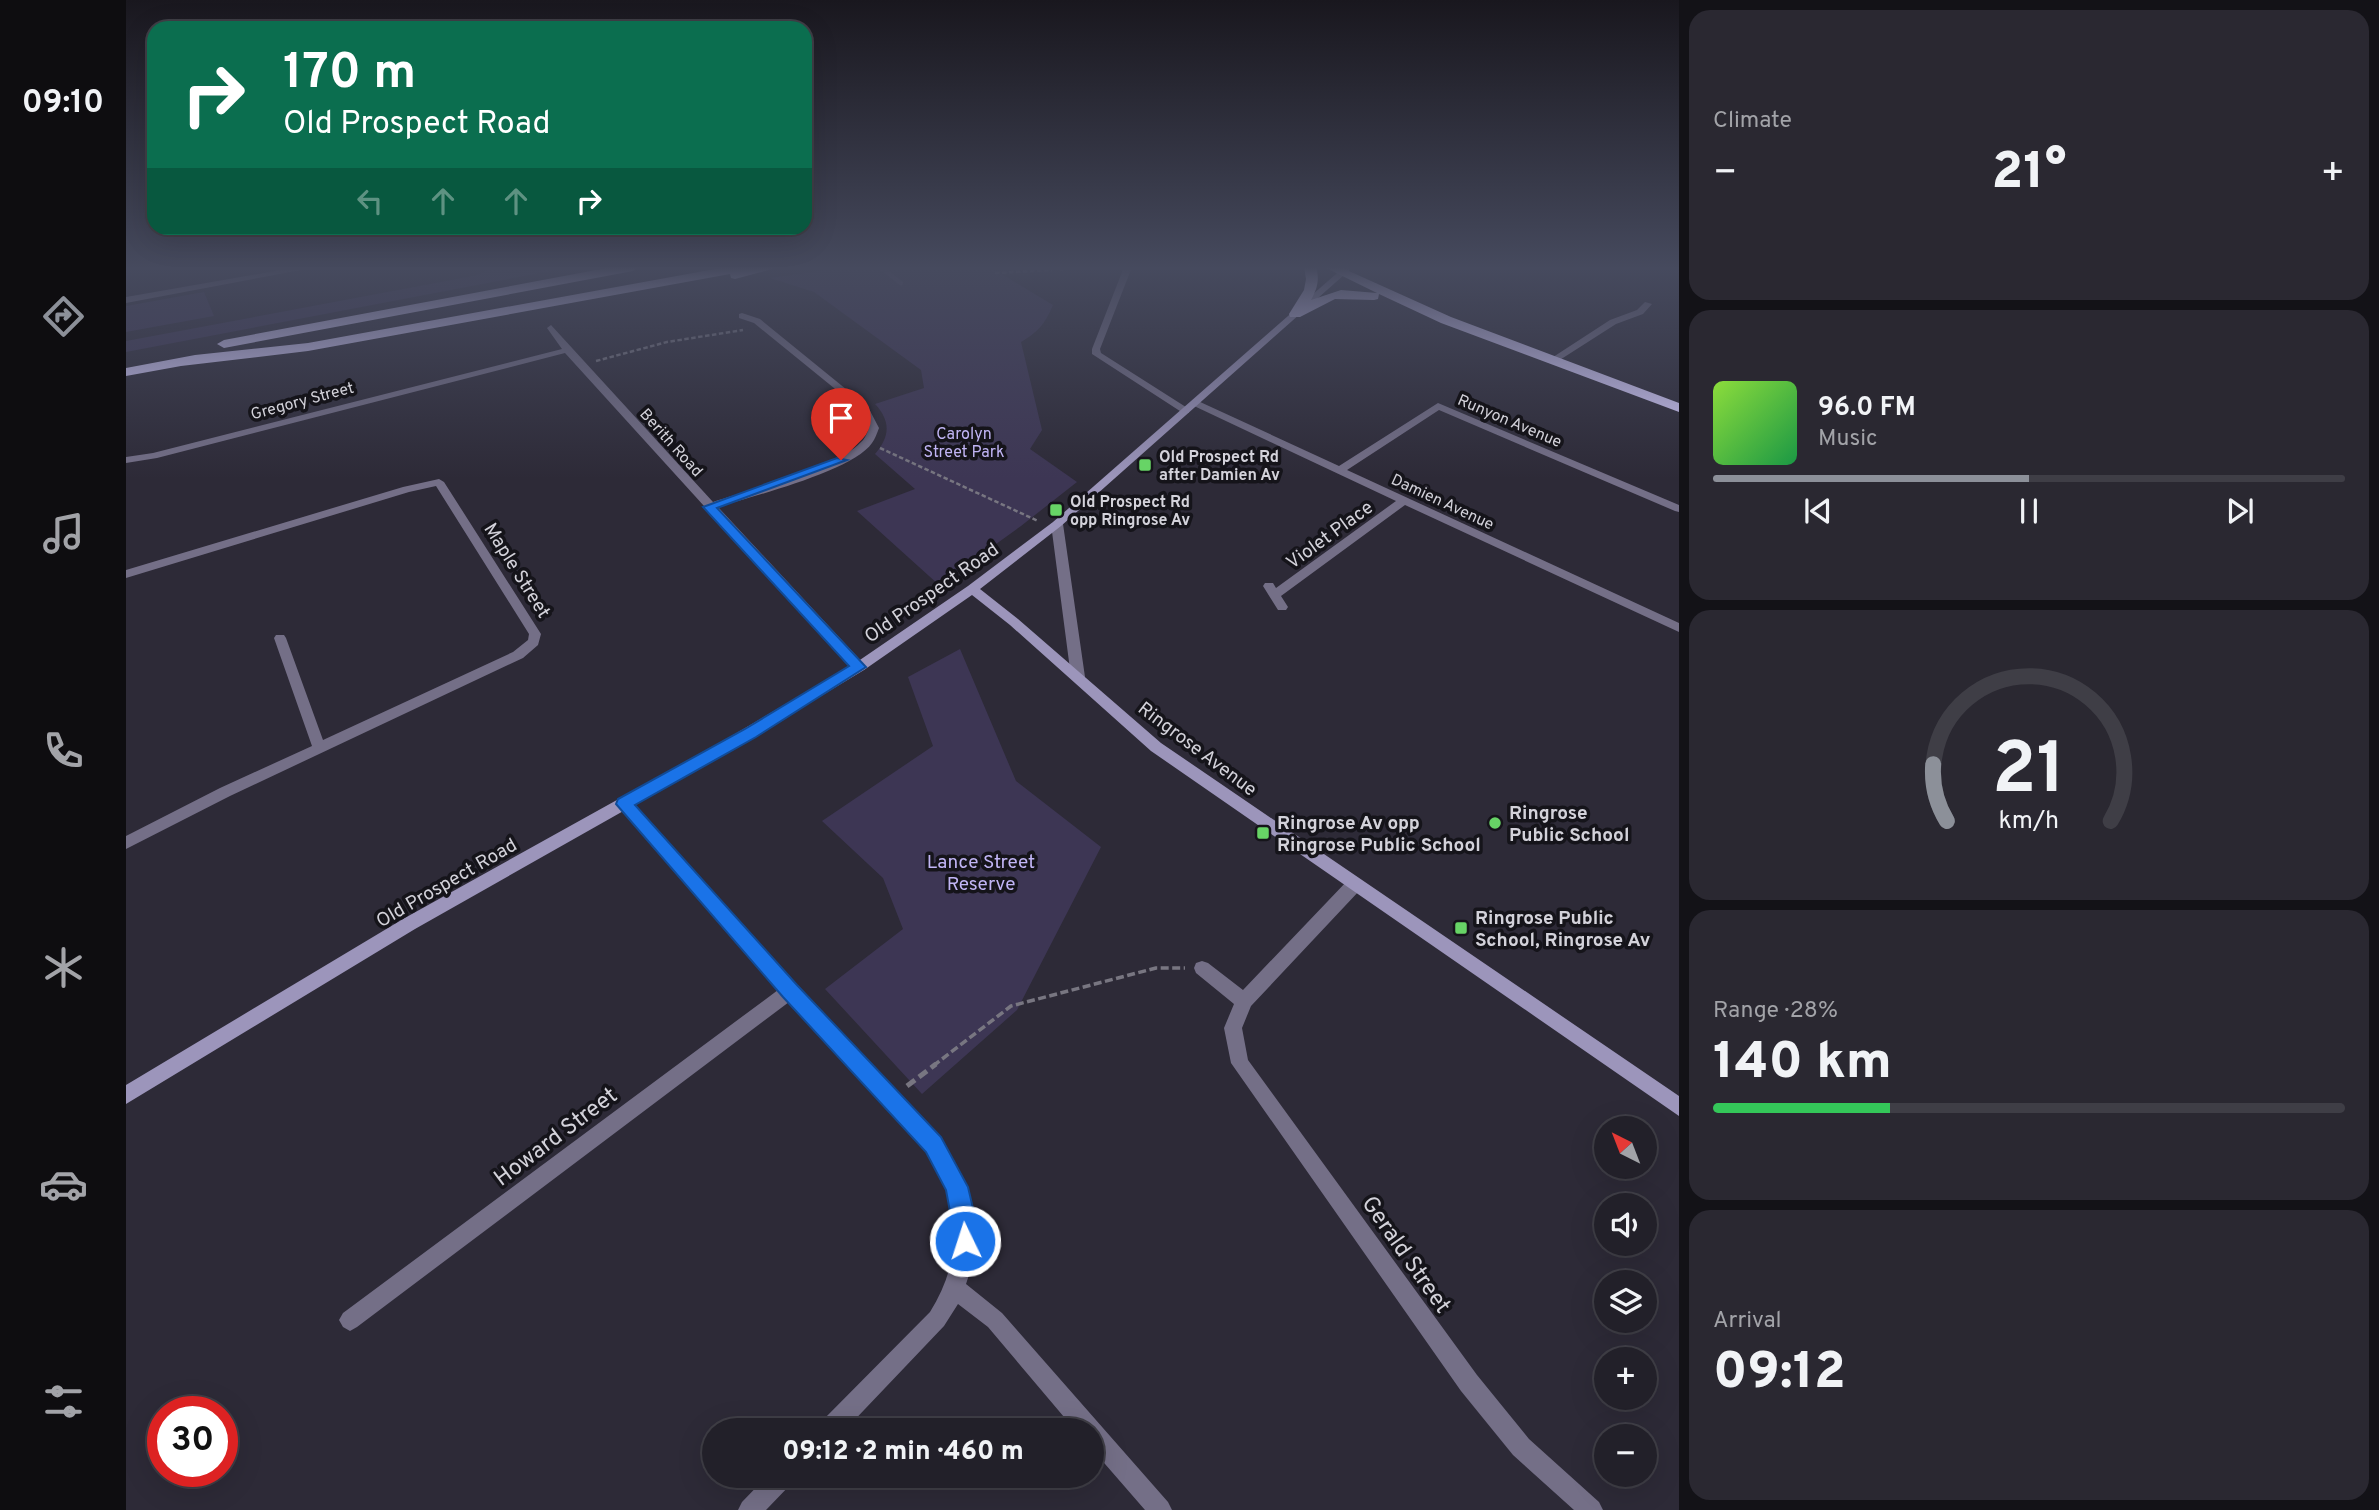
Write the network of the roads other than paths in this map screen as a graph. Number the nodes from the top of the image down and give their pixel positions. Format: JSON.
{"nodes":[{"id":1,"x":262,"y":337,"type":"edge"},
{"id":2,"x":310,"y":337,"type":"edge"},
{"id":3,"x":362,"y":337,"type":"edge"},
{"id":4,"x":558,"y":337,"type":"edge"},
{"id":5,"x":777,"y":337,"type":"edge"},
{"id":6,"x":1101,"y":337,"type":"edge"},
{"id":7,"x":1269,"y":337,"type":"edge"},
{"id":8,"x":1503,"y":337,"type":"edge"},
{"id":9,"x":1513,"y":337,"type":"edge"},
{"id":10,"x":1588,"y":337,"type":"edge"},
{"id":11,"x":567,"y":350,"type":"junction"},
{"id":12,"x":1558,"y":357,"type":"junction"},
{"id":13,"x":182,"y":362,"type":"junction"},
{"id":14,"x":126,"y":363,"type":"edge"},
{"id":15,"x":126,"y":372,"type":"edge"},
{"id":16,"x":1679,"y":394,"type":"edge"},
{"id":17,"x":1190,"y":407,"type":"junction"},
{"id":18,"x":1679,"y":408,"type":"edge"},
{"id":19,"x":126,"y":460,"type":"edge"},
{"id":20,"x":1339,"y":470,"type":"junction"},
{"id":21,"x":1404,"y":500,"type":"junction"},
{"id":22,"x":709,"y":507,"type":"junction"},
{"id":23,"x":1679,"y":509,"type":"edge"},
{"id":24,"x":1057,"y":524,"type":"junction"},
{"id":25,"x":126,"y":574,"type":"edge"},
{"id":26,"x":972,"y":589,"type":"junction"},
{"id":27,"x":1275,"y":596,"type":"dead end"},
{"id":28,"x":1679,"y":628,"type":"edge"},
{"id":29,"x":280,"y":638,"type":"dead end"},
{"id":30,"x":859,"y":667,"type":"junction"},
{"id":31,"x":1078,"y":677,"type":"junction"},
{"id":32,"x":320,"y":747,"type":"junction"},
{"id":33,"x":624,"y":804,"type":"junction"},
{"id":34,"x":126,"y":843,"type":"edge"},
{"id":35,"x":1354,"y":885,"type":"junction"},
{"id":36,"x":1202,"y":968,"type":"road end"},
{"id":37,"x":790,"y":991,"type":"junction"},
{"id":38,"x":1244,"y":1001,"type":"junction"},
{"id":39,"x":126,"y":1095,"type":"edge"},
{"id":40,"x":1679,"y":1107,"type":"edge"},
{"id":41,"x":956,"y":1290,"type":"junction"},
{"id":42,"x":350,"y":1320,"type":"dead end"},
{"id":43,"x":841,"y":1418,"type":"edge"},
{"id":44,"x":1080,"y":1418,"type":"edge"},
{"id":45,"x":1104,"y":1446,"type":"edge"},
{"id":46,"x":771,"y":1488,"type":"edge"},
{"id":47,"x":750,"y":1510,"type":"edge"},
{"id":48,"x":1160,"y":1510,"type":"edge"},
{"id":49,"x":1591,"y":1510,"type":"edge"}],
"edges":[{"from":1,"to":14,"type":"highway"},
{"from":2,"to":13,"type":"highway"},
{"from":3,"to":13,"type":"highway"},
{"from":4,"to":11,"type":"street","name":"Berith Road"},
{"from":5,"to":22,"type":"street"},
{"from":6,"to":17,"type":"street","name":"Damien Avenue"},
{"from":7,"to":17,"type":"main road","name":"Old Prospect Road"},
{"from":8,"to":12,"type":"highway"},
{"from":9,"to":12,"type":"highway"},
{"from":10,"to":12,"type":"street"},
{"from":11,"to":19,"type":"street","name":"Gregory Street"},
{"from":11,"to":22,"type":"street","name":"Berith Road"},
{"from":12,"to":16,"type":"highway"},
{"from":12,"to":18,"type":"highway"},
{"from":13,"to":15,"type":"highway"},
{"from":17,"to":20,"type":"street","name":"Damien Avenue"},
{"from":17,"to":24,"type":"main road","name":"Old Prospect Road"},
{"from":20,"to":21,"type":"street","name":"Damien Avenue"},
{"from":20,"to":23,"type":"street","name":"Runyon Avenue"},
{"from":21,"to":27,"type":"street","name":"Violet Place"},
{"from":21,"to":28,"type":"street","name":"Damien Avenue"},
{"from":22,"to":30,"type":"street","name":"Berith Road"},
{"from":24,"to":26,"type":"main road","name":"Old Prospect Road"},
{"from":24,"to":31,"type":"street"},
{"from":25,"to":32,"type":"street","name":"Maple Street"},
{"from":26,"to":30,"type":"main road","name":"Old Prospect Road"},
{"from":26,"to":31,"type":"main road","name":"Ringrose Avenue"},
{"from":29,"to":32,"type":"street"},
{"from":30,"to":33,"type":"main road","name":"Old Prospect Road"},
{"from":31,"to":35,"type":"main road","name":"Ringrose Avenue"},
{"from":32,"to":34,"type":"street","name":"Maple Street"},
{"from":33,"to":37,"type":"street"},
{"from":33,"to":39,"type":"main road","name":"Old Prospect Road"},
{"from":35,"to":38,"type":"street","name":"Gerald Street"},
{"from":35,"to":40,"type":"main road","name":"Ringrose Avenue"},
{"from":36,"to":38,"type":"street"},
{"from":37,"to":41,"type":"street"},
{"from":37,"to":42,"type":"street","name":"Howard Street"},
{"from":38,"to":49,"type":"street","name":"Gerald Street"},
{"from":41,"to":43,"type":"street"},
{"from":41,"to":44,"type":"street"},
{"from":45,"to":48,"type":"street"},
{"from":46,"to":47,"type":"street"}]}
